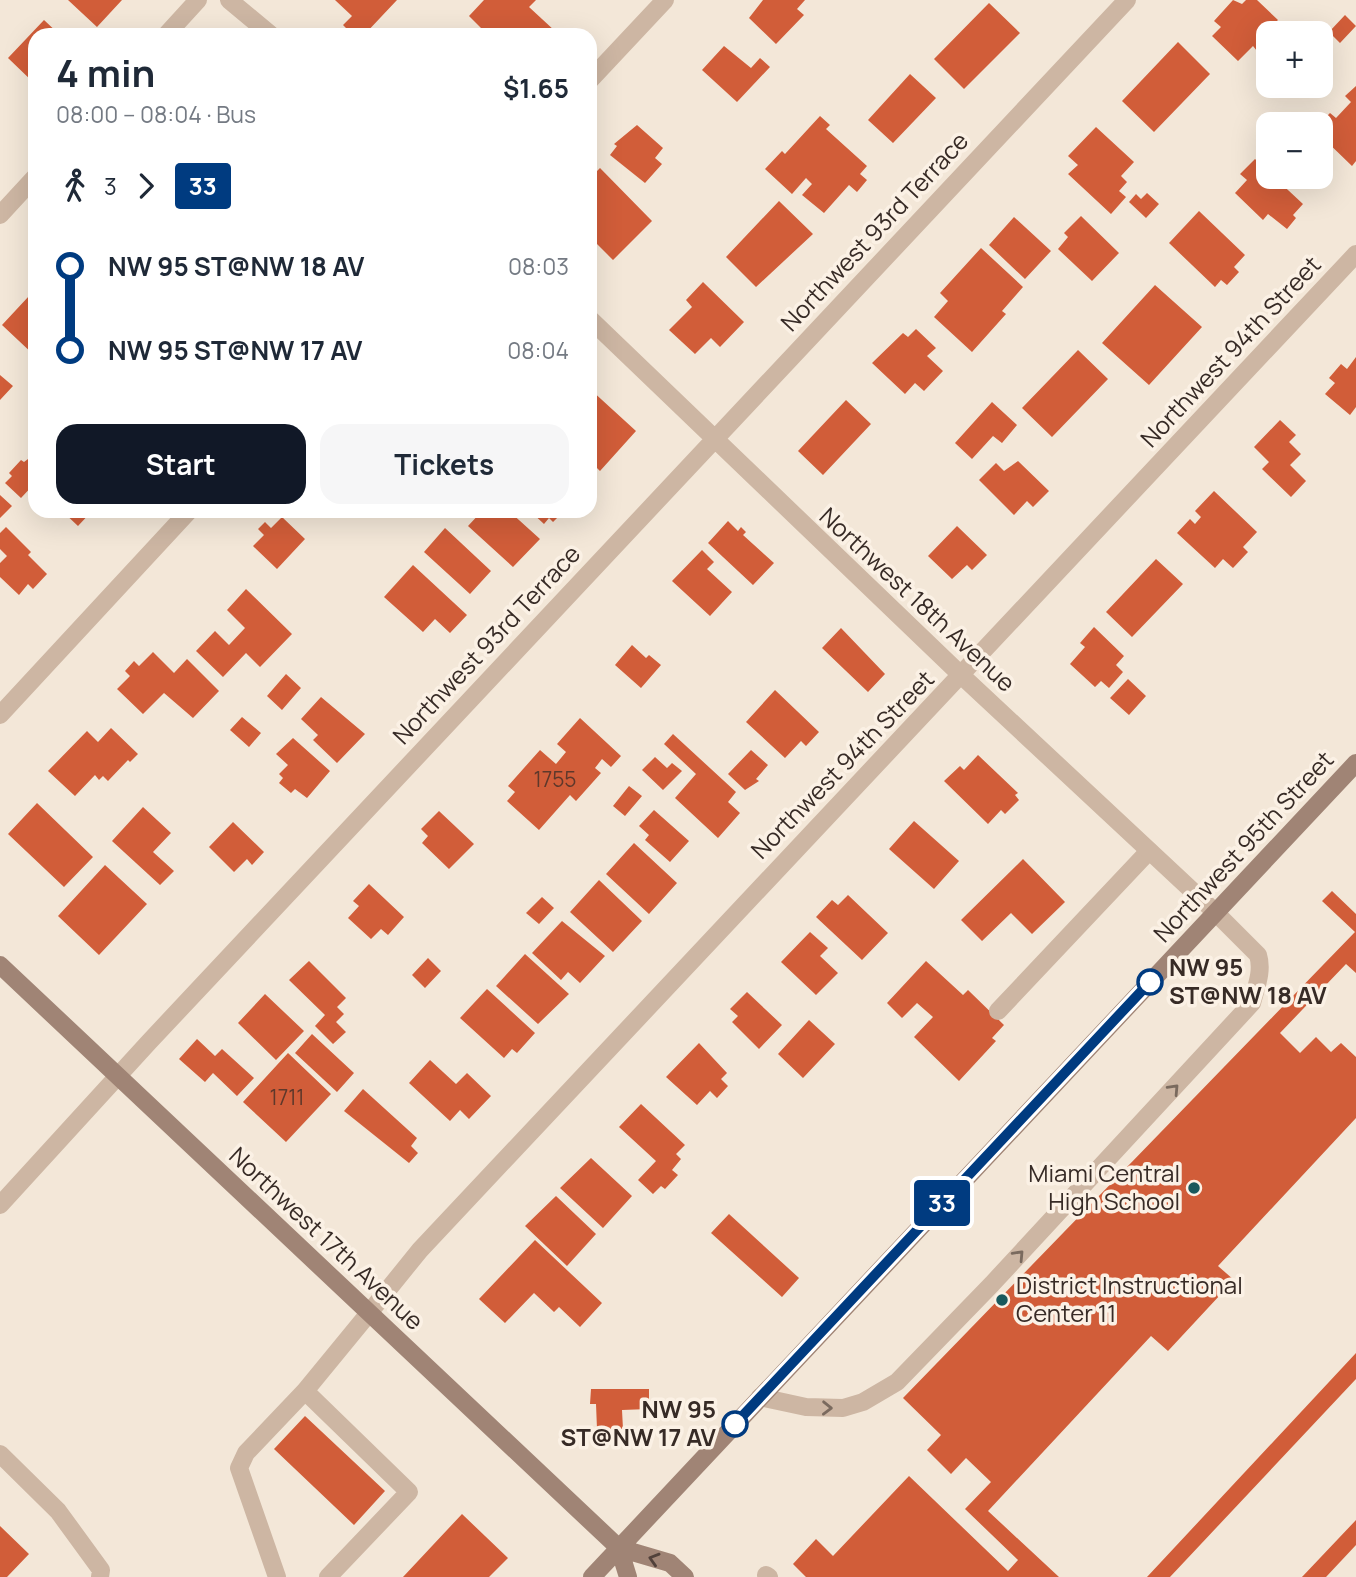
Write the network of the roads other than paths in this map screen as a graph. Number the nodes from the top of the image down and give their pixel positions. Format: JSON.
{"nodes":[{"id":1,"x":198,"y":0,"type":"edge"},
{"id":2,"x":229,"y":0,"type":"edge"},
{"id":3,"x":665,"y":0,"type":"edge"},
{"id":4,"x":1127,"y":0,"type":"edge"},
{"id":5,"x":172,"y":28,"type":"edge"},
{"id":6,"x":263,"y":28,"type":"edge"},
{"id":7,"x":597,"y":73,"type":"edge"},
{"id":8,"x":28,"y":185,"type":"edge"},
{"id":9,"x":0,"y":215,"type":"edge"},
{"id":10,"x":1356,"y":254,"type":"edge"},
{"id":11,"x":597,"y":326,"type":"edge"},
{"id":12,"x":713,"y":440,"type":"junction"},
{"id":13,"x":183,"y":518,"type":"edge"},
{"id":14,"x":962,"y":676,"type":"junction"},
{"id":15,"x":0,"y":715,"type":"edge"},
{"id":16,"x":1356,"y":763,"type":"edge"},
{"id":17,"x":1149,"y":851,"type":"junction"},
{"id":18,"x":1215,"y":912,"type":"junction"},
{"id":19,"x":0,"y":965,"type":"edge"},
{"id":20,"x":998,"y":1010,"type":"dead end"},
{"id":21,"x":117,"y":1076,"type":"junction"},
{"id":22,"x":0,"y":1205,"type":"edge"},
{"id":23,"x":369,"y":1313,"type":"junction"},
{"id":24,"x":304,"y":1391,"type":"junction"},
{"id":25,"x":760,"y":1397,"type":"junction"},
{"id":26,"x":0,"y":1454,"type":"edge"},
{"id":27,"x":619,"y":1548,"type":"junction"},
{"id":28,"x":100,"y":1577,"type":"edge"},
{"id":29,"x":277,"y":1577,"type":"edge"},
{"id":30,"x":328,"y":1577,"type":"edge"},
{"id":31,"x":592,"y":1577,"type":"edge"},
{"id":32,"x":628,"y":1577,"type":"edge"},
{"id":33,"x":685,"y":1577,"type":"edge"}],
"edges":[{"from":1,"to":5,"type":"street"},
{"from":2,"to":6,"type":"street"},
{"from":3,"to":7,"type":"street"},
{"from":4,"to":12,"type":"street","name":"Northwest 93rd Terrace"},
{"from":8,"to":9,"type":"street"},
{"from":10,"to":14,"type":"street","name":"Northwest 94th Street"},
{"from":11,"to":12,"type":"street","name":"Northwest 18th Avenue"},
{"from":12,"to":14,"type":"street","name":"Northwest 18th Avenue"},
{"from":12,"to":21,"type":"street","name":"Northwest 93rd Terrace"},
{"from":13,"to":15,"type":"street"},
{"from":14,"to":17,"type":"street","name":"Northwest 18th Avenue"},
{"from":14,"to":23,"type":"street","name":"Northwest 94th Street"},
{"from":16,"to":18,"type":"main road","name":"Northwest 95th Street"},
{"from":17,"to":18,"type":"street","name":"Northwest 18th Avenue"},
{"from":17,"to":20,"type":"street"},
{"from":18,"to":25,"type":"main road","name":"Northwest 95th Street"},
{"from":25,"to":18,"type":"street","name":"Northwest 18th Avenue","one_way":true},
{"from":19,"to":21,"type":"main road","name":"Northwest 17th Avenue"},
{"from":21,"to":22,"type":"street","name":"Northwest 93rd Terrace"},
{"from":21,"to":23,"type":"main road","name":"Northwest 17th Avenue"},
{"from":23,"to":24,"type":"street","name":"Northwest 94th Street"},
{"from":23,"to":27,"type":"main road","name":"Northwest 17th Avenue"},
{"from":24,"to":29,"type":"street","name":"Northwest 94th Street"},
{"from":24,"to":30,"type":"street"},
{"from":25,"to":27,"type":"main road","name":"Northwest 95th Street"},
{"from":26,"to":28,"type":"street"},
{"from":27,"to":31,"type":"main road","name":"Northwest 95th Street"},
{"from":27,"to":32,"type":"main road","name":"Northwest 17th Avenue"},
{"from":33,"to":27,"type":"main road","name":"Northwest 17th Avenue","one_way":true}]}
